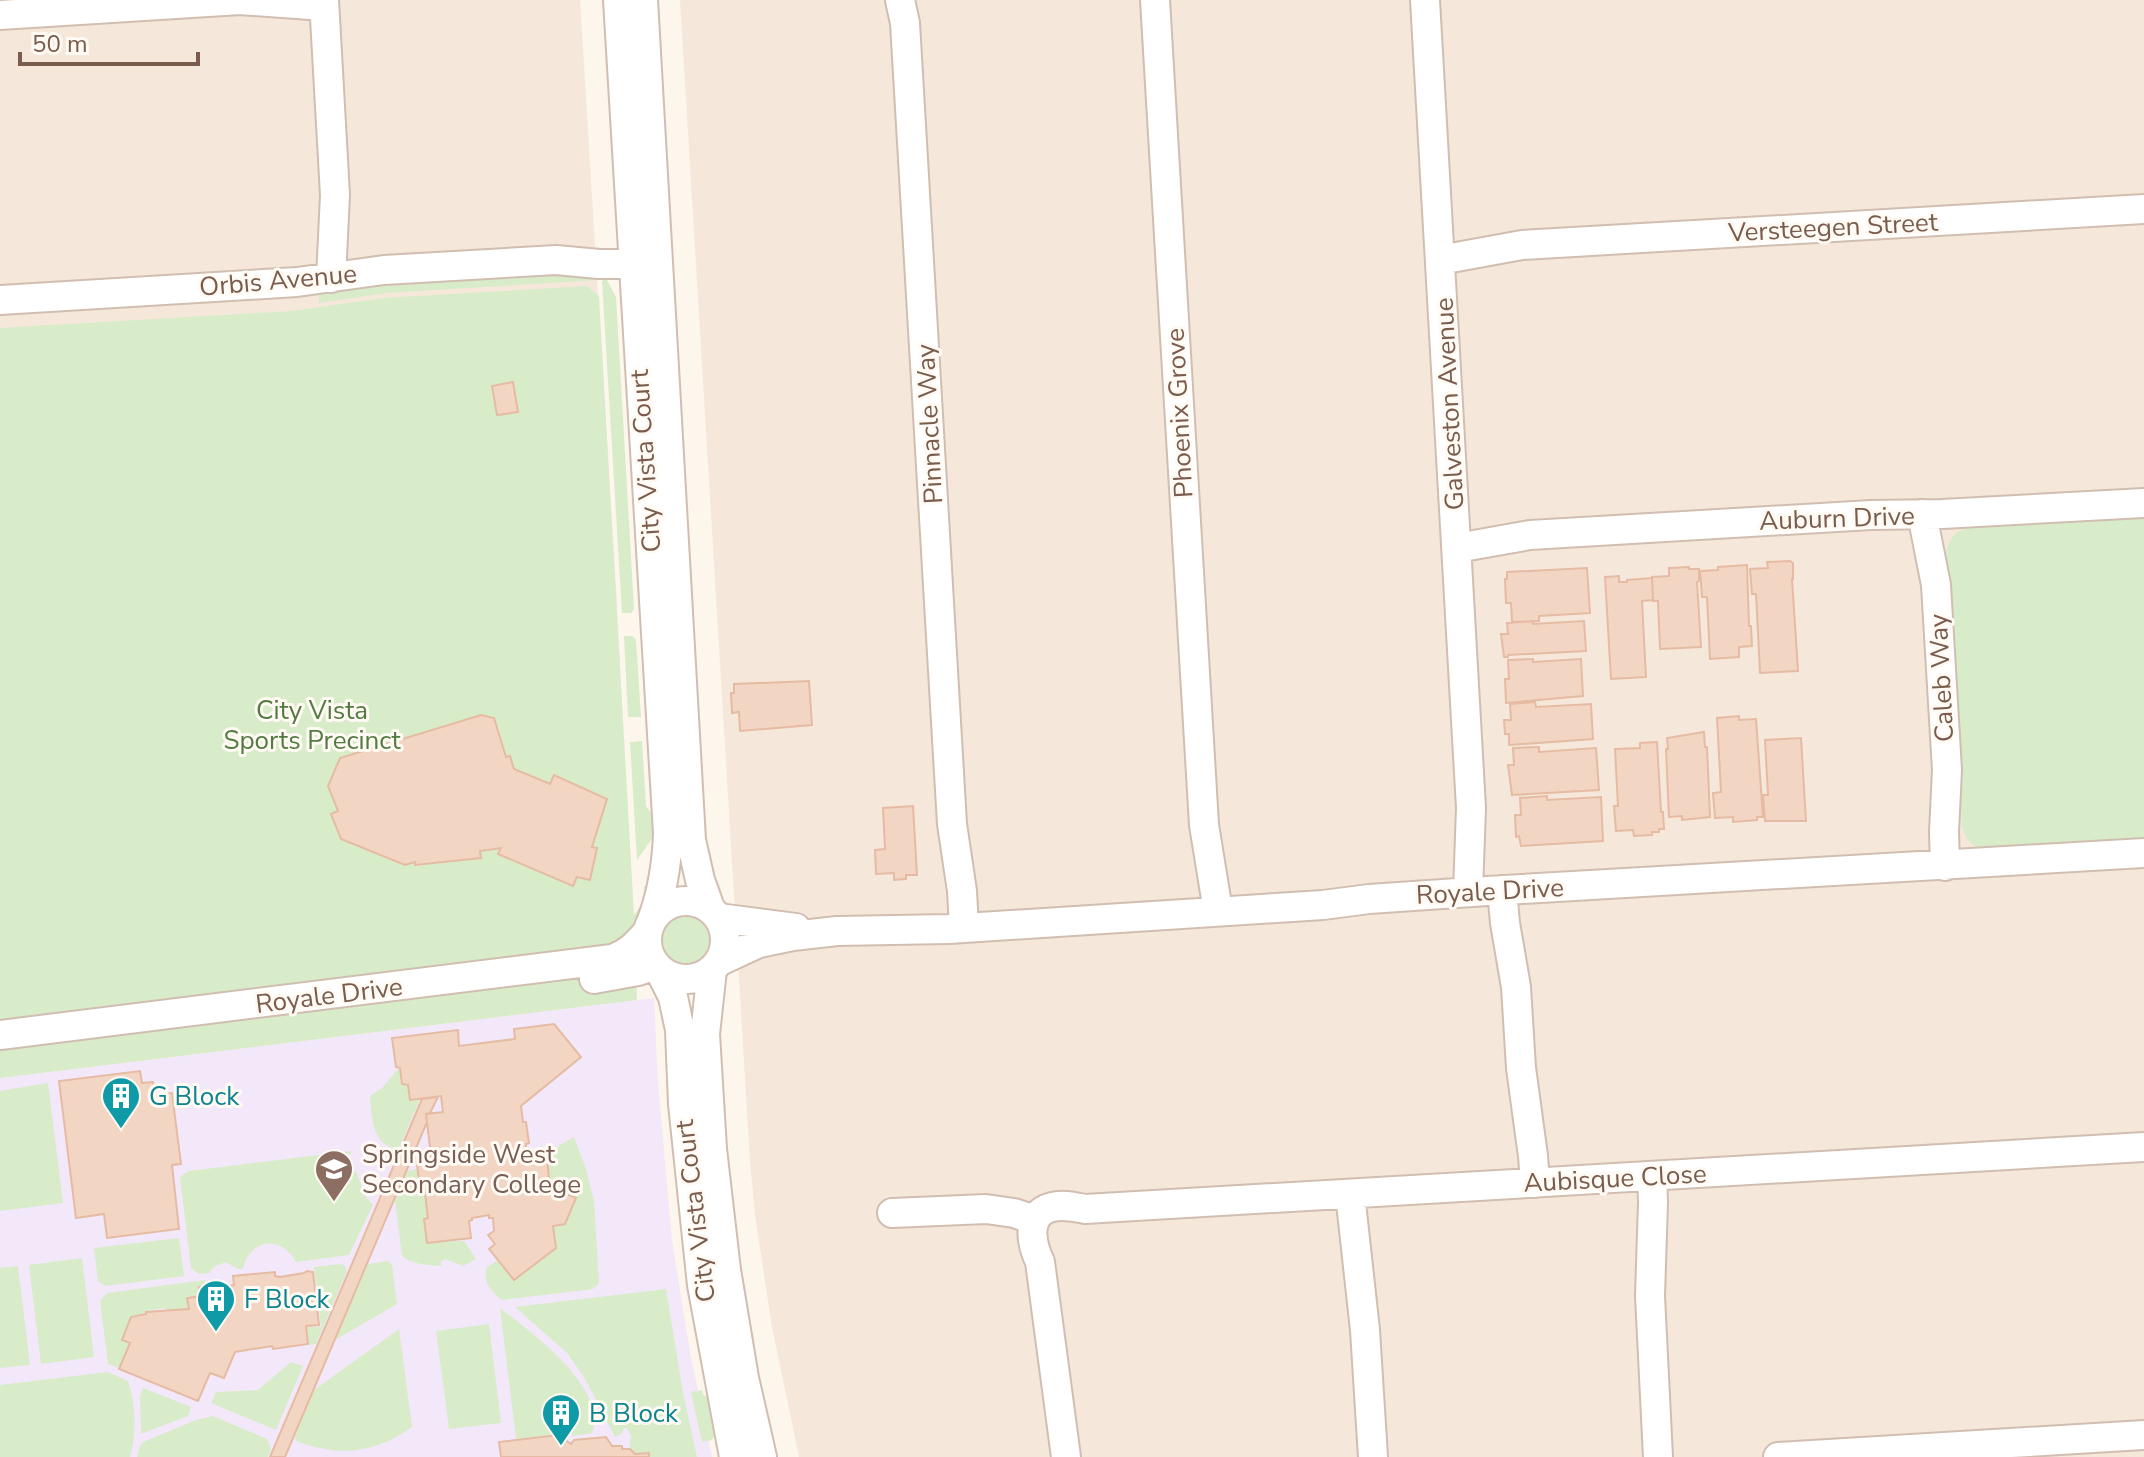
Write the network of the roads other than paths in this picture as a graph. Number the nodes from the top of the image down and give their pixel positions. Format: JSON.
{"nodes":[{"id":1,"x":240,"y":0,"type":"edge"},
{"id":2,"x":618,"y":0,"type":"edge"},
{"id":3,"x":643,"y":0,"type":"edge"},
{"id":4,"x":1155,"y":0,"type":"edge"},
{"id":5,"x":1425,"y":0,"type":"edge"},
{"id":6,"x":324,"y":3,"type":"edge"},
{"id":7,"x":904,"y":8,"type":"edge"},
{"id":8,"x":0,"y":15,"type":"edge"},
{"id":9,"x":2144,"y":209,"type":"edge"},
{"id":10,"x":1440,"y":249,"type":"junction"},
{"id":11,"x":632,"y":255,"type":"junction"},
{"id":12,"x":342,"y":276,"type":"junction"},
{"id":13,"x":0,"y":300,"type":"edge"},
{"id":14,"x":2144,"y":503,"type":"edge"},
{"id":15,"x":1932,"y":514,"type":"junction"},
{"id":16,"x":1457,"y":539,"type":"junction"},
{"id":17,"x":2144,"y":853,"type":"edge"},
{"id":18,"x":1953,"y":865,"type":"junction"},
{"id":19,"x":1493,"y":891,"type":"junction"},
{"id":20,"x":1208,"y":912,"type":"junction"},
{"id":21,"x":714,"y":913,"type":"junction"},
{"id":22,"x":650,"y":926,"type":"junction"},
{"id":23,"x":956,"y":928,"type":"junction"},
{"id":24,"x":837,"y":931,"type":"junction"},
{"id":25,"x":716,"y":965,"type":"junction"},
{"id":26,"x":657,"y":966,"type":"junction"},
{"id":27,"x":0,"y":1035,"type":"edge"},
{"id":28,"x":0,"y":1052,"type":"edge"},
{"id":29,"x":2144,"y":1147,"type":"edge"},
{"id":30,"x":1643,"y":1176,"type":"junction"},
{"id":31,"x":1528,"y":1183,"type":"junction"},
{"id":32,"x":1357,"y":1193,"type":"junction"},
{"id":33,"x":892,"y":1213,"type":"dead end"},
{"id":34,"x":1042,"y":1224,"type":"junction"},
{"id":35,"x":2144,"y":1435,"type":"edge"},
{"id":36,"x":1978,"y":1451,"type":"edge"},
{"id":37,"x":734,"y":1457,"type":"edge"},
{"id":38,"x":762,"y":1457,"type":"edge"},
{"id":39,"x":1066,"y":1457,"type":"edge"},
{"id":40,"x":1373,"y":1457,"type":"edge"},
{"id":41,"x":1658,"y":1457,"type":"edge"},
{"id":42,"x":1778,"y":1457,"type":"edge"}],
"edges":[{"from":1,"to":6,"type":"street"},
{"from":1,"to":8,"type":"street"},
{"from":2,"to":11,"type":"street","name":"City Vista Court"},
{"from":3,"to":21,"type":"street","name":"City Vista Court"},
{"from":4,"to":20,"type":"street","name":"Phoenix Grove"},
{"from":5,"to":10,"type":"street","name":"Galveston Avenue"},
{"from":6,"to":12,"type":"street"},
{"from":7,"to":23,"type":"street","name":"Pinnacle Way"},
{"from":9,"to":10,"type":"street","name":"Versteegen Street"},
{"from":10,"to":16,"type":"street","name":"Galveston Avenue"},
{"from":11,"to":12,"type":"street","name":"Orbis Avenue"},
{"from":11,"to":22,"type":"street","name":"City Vista Court"},
{"from":12,"to":13,"type":"street","name":"Orbis Avenue"},
{"from":14,"to":15,"type":"street","name":"Auburn Drive"},
{"from":15,"to":16,"type":"street","name":"Auburn Drive"},
{"from":15,"to":18,"type":"street","name":"Caleb Way"},
{"from":16,"to":19,"type":"street","name":"Galveston Avenue"},
{"from":17,"to":18,"type":"street","name":"Royale Drive"},
{"from":18,"to":19,"type":"street","name":"Royale Drive"},
{"from":19,"to":20,"type":"street","name":"Royale Drive"},
{"from":19,"to":31,"type":"street","name":"Galveston Avenue"},
{"from":20,"to":23,"type":"street","name":"Royale Drive"},
{"from":21,"to":22,"type":"street"},
{"from":21,"to":24,"type":"street"},
{"from":21,"to":25,"type":"street"},
{"from":22,"to":26,"type":"street"},
{"from":22,"to":27,"type":"street","name":"Royale Drive"},
{"from":23,"to":24,"type":"street","name":"Royale Drive"},
{"from":24,"to":25,"type":"street"},
{"from":25,"to":26,"type":"street"},
{"from":25,"to":38,"type":"street","name":"City Vista Court"},
{"from":26,"to":28,"type":"street","name":"Royale Drive"},
{"from":26,"to":37,"type":"street","name":"City Vista Court"},
{"from":29,"to":30,"type":"street","name":"Aubisque Close"},
{"from":30,"to":31,"type":"street","name":"Aubisque Close"},
{"from":30,"to":41,"type":"street"},
{"from":31,"to":32,"type":"street","name":"Aubisque Close"},
{"from":32,"to":34,"type":"street","name":"Aubisque Close"},
{"from":32,"to":40,"type":"street"},
{"from":33,"to":34,"type":"street"},
{"from":34,"to":39,"type":"street"},
{"from":35,"to":36,"type":"street"},
{"from":36,"to":42,"type":"street"}]}
